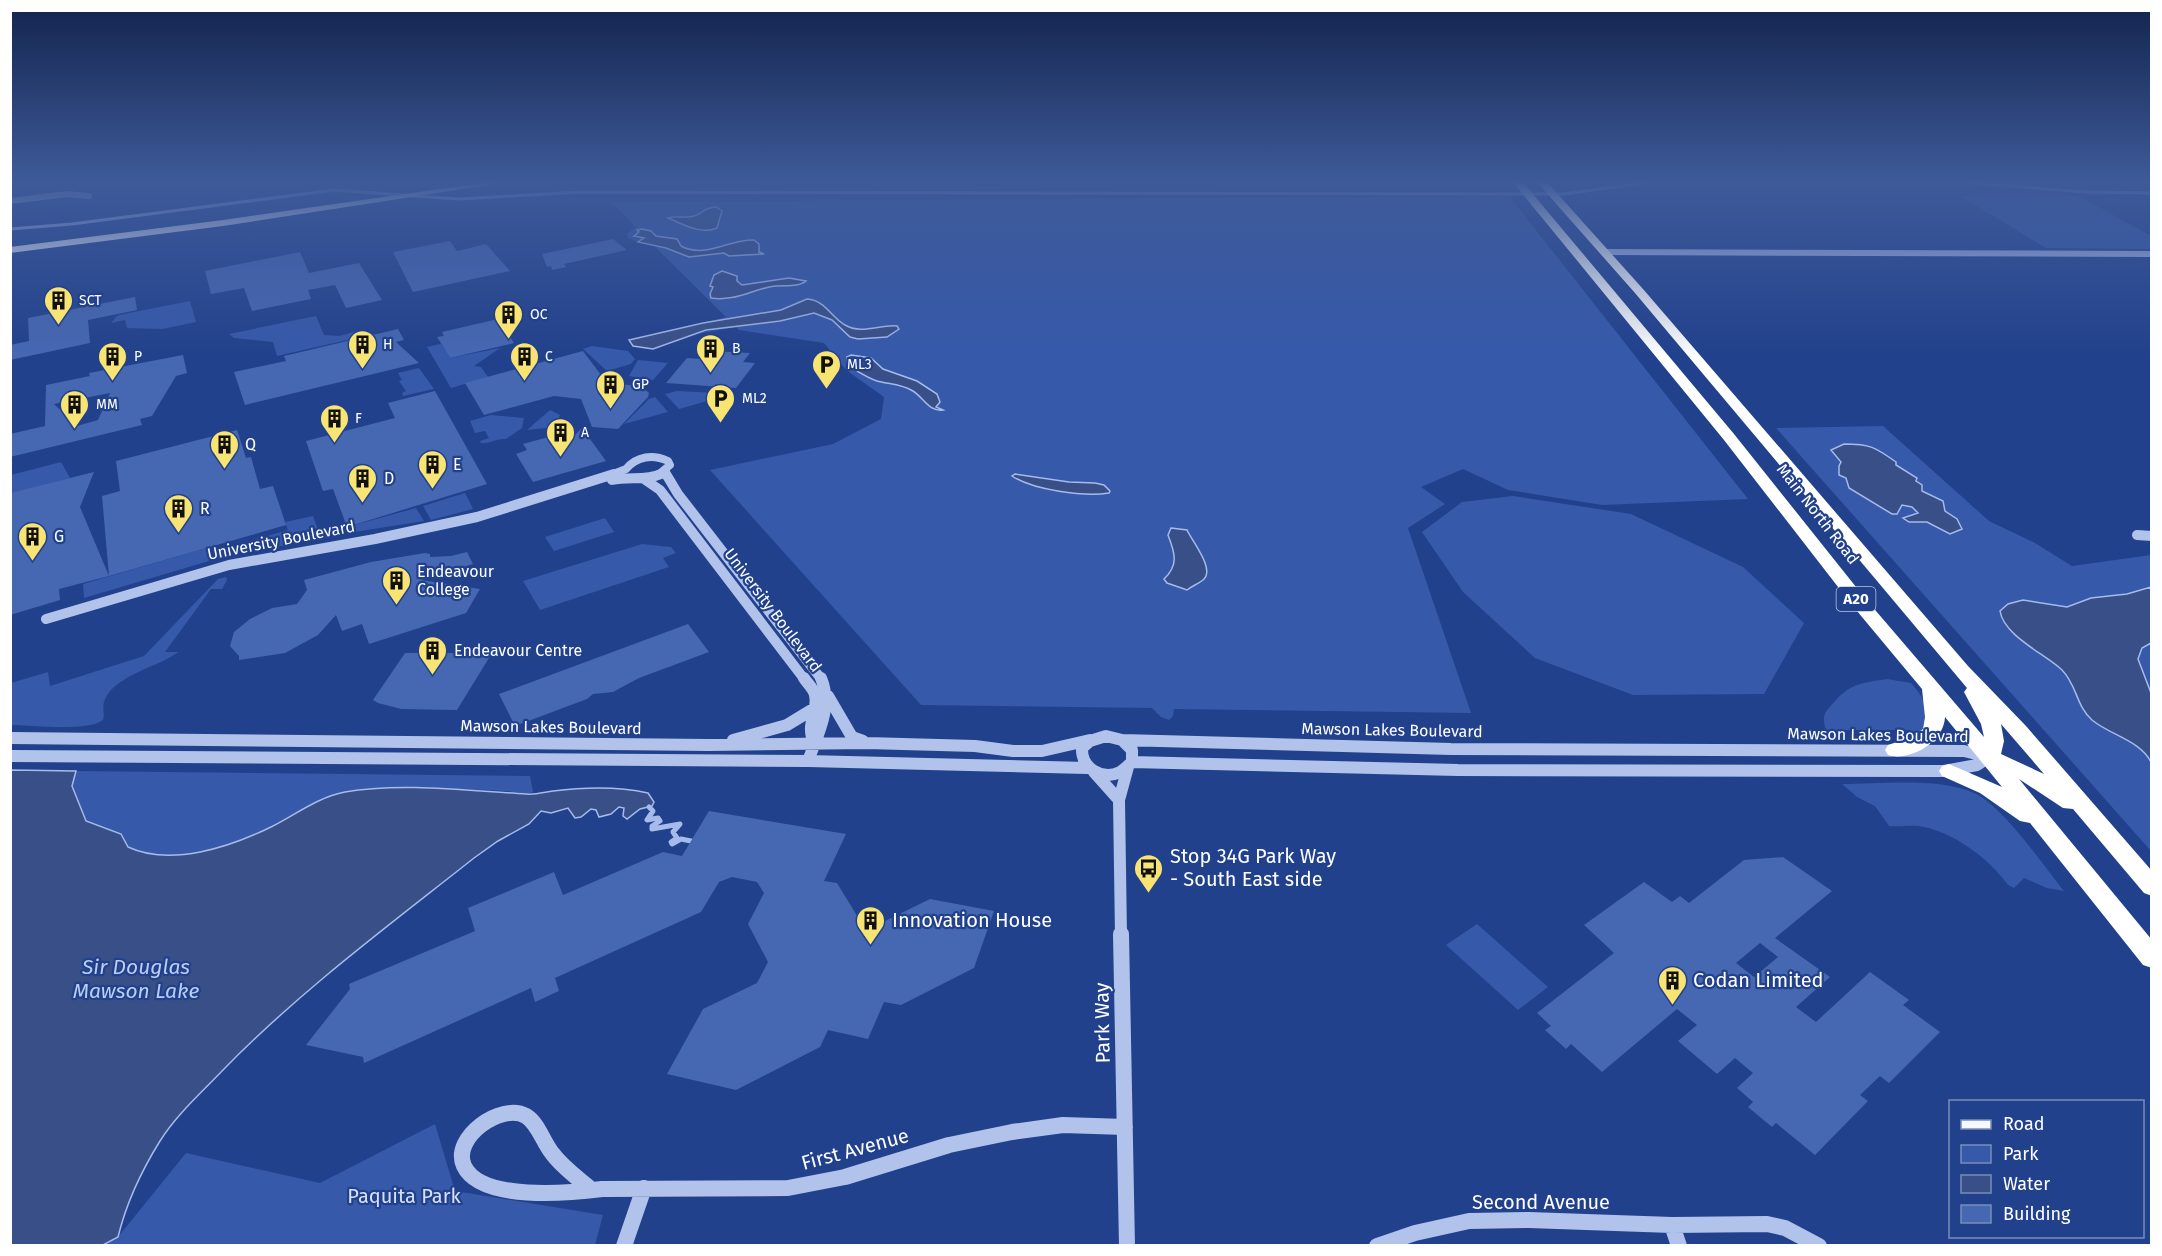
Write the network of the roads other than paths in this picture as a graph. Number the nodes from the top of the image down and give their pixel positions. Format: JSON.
{"nodes":[{"id":1,"x":77,"y":240,"type":"edge"},
{"id":2,"x":95,"y":240,"type":"edge"},
{"id":3,"x":1566,"y":240,"type":"edge"},
{"id":4,"x":1573,"y":240,"type":"edge"},
{"id":5,"x":1593,"y":240,"type":"edge"},
{"id":6,"x":10,"y":249,"type":"edge"},
{"id":7,"x":1604,"y":252,"type":"junction"},
{"id":8,"x":2151,"y":254,"type":"edge"},
{"id":9,"x":1586,"y":264,"type":"junction"},
{"id":10,"x":666,"y":471,"type":"junction"},
{"id":11,"x":628,"y":473,"type":"junction"},
{"id":12,"x":644,"y":479,"type":"junction"},
{"id":13,"x":2137,"y":535,"type":"dead end"},
{"id":14,"x":2151,"y":536,"type":"edge"},
{"id":15,"x":46,"y":619,"type":"dead end"},
{"id":16,"x":1962,"y":669,"type":"junction"},
{"id":17,"x":1929,"y":687,"type":"junction"},
{"id":18,"x":828,"y":696,"type":"junction"},
{"id":19,"x":815,"y":707,"type":"junction"},
{"id":20,"x":10,"y":738,"type":"edge"},
{"id":21,"x":1090,"y":740,"type":"junction"},
{"id":22,"x":1122,"y":740,"type":"junction"},
{"id":23,"x":814,"y":743,"type":"junction"},
{"id":24,"x":867,"y":743,"type":"junction"},
{"id":25,"x":709,"y":745,"type":"junction"},
{"id":26,"x":1895,"y":750,"type":"junction"},
{"id":27,"x":10,"y":756,"type":"edge"},
{"id":28,"x":1989,"y":757,"type":"junction"},
{"id":29,"x":808,"y":761,"type":"junction"},
{"id":30,"x":1130,"y":764,"type":"junction"},
{"id":31,"x":1091,"y":770,"type":"junction"},
{"id":32,"x":1949,"y":771,"type":"junction"},
{"id":33,"x":1119,"y":800,"type":"junction"},
{"id":34,"x":2097,"y":823,"type":"junction"},
{"id":35,"x":2046,"y":829,"type":"junction"},
{"id":36,"x":2151,"y":887,"type":"edge"},
{"id":37,"x":2151,"y":958,"type":"edge"},
{"id":38,"x":1125,"y":1127,"type":"junction"},
{"id":39,"x":644,"y":1188,"type":"junction"},
{"id":40,"x":592,"y":1190,"type":"junction"},
{"id":41,"x":1672,"y":1225,"type":"junction"},
{"id":42,"x":624,"y":1245,"type":"edge"},
{"id":43,"x":1127,"y":1245,"type":"edge"},
{"id":44,"x":1377,"y":1245,"type":"edge"},
{"id":45,"x":1679,"y":1245,"type":"edge"},
{"id":46,"x":1819,"y":1245,"type":"edge"}],
"edges":[{"from":1,"to":6,"type":"main road"},
{"from":2,"to":6,"type":"main road"},
{"from":3,"to":9,"type":"highway","name":"Main North Road","number":"A20"},
{"from":4,"to":7,"type":"highway"},
{"from":5,"to":7,"type":"highway","name":"Main North Road","number":"A20"},
{"from":7,"to":8,"type":"street"},
{"from":7,"to":9,"type":"highway"},
{"from":7,"to":16,"type":"highway","name":"Main North Road","number":"A20"},
{"from":9,"to":17,"type":"highway","name":"Main North Road","number":"A20"},
{"from":10,"to":11,"type":"street"},
{"from":10,"to":12,"type":"street"},
{"from":10,"to":18,"type":"street","name":"University Boulevard"},
{"from":11,"to":12,"type":"street"},
{"from":11,"to":15,"type":"street","name":"University Boulevard"},
{"from":12,"to":19,"type":"street","name":"University Boulevard"},
{"from":13,"to":14,"type":"street"},
{"from":16,"to":28,"type":"highway"},
{"from":16,"to":34,"type":"highway","name":"Main North Road","number":"A20"},
{"from":17,"to":26,"type":"highway"},
{"from":17,"to":28,"type":"highway","name":"Main North Road","number":"A20"},
{"from":18,"to":23,"type":"street"},
{"from":18,"to":24,"type":"street","name":"University Boulevard"},
{"from":19,"to":23,"type":"street","name":"University Boulevard"},
{"from":19,"to":25,"type":"street"},
{"from":20,"to":25,"type":"street","name":"Mawson Lakes Boulevard"},
{"from":21,"to":22,"type":"street"},
{"from":21,"to":24,"type":"street","name":"Mawson Lakes Boulevard"},
{"from":21,"to":31,"type":"street"},
{"from":22,"to":26,"type":"street","name":"Mawson Lakes Boulevard"},
{"from":22,"to":30,"type":"street"},
{"from":23,"to":24,"type":"street","name":"Mawson Lakes Boulevard"},
{"from":23,"to":25,"type":"street","name":"Mawson Lakes Boulevard"},
{"from":23,"to":29,"type":"street"},
{"from":26,"to":28,"type":"street","name":"Mawson Lakes Boulevard"},
{"from":27,"to":29,"type":"street","name":"Mawson Lakes Boulevard"},
{"from":28,"to":32,"type":"street","name":"Mawson Lakes Boulevard"},
{"from":28,"to":34,"type":"highway"},
{"from":28,"to":35,"type":"highway","name":"Main North Road","number":"A20"},
{"from":29,"to":31,"type":"street","name":"Mawson Lakes Boulevard"},
{"from":30,"to":31,"type":"street"},
{"from":30,"to":32,"type":"street","name":"Mawson Lakes Boulevard"},
{"from":30,"to":33,"type":"street","name":"Park Way"},
{"from":31,"to":33,"type":"street"},
{"from":32,"to":35,"type":"highway"},
{"from":33,"to":38,"type":"street","name":"Park Way"},
{"from":34,"to":36,"type":"highway","name":"Main North Road","number":"A20"},
{"from":35,"to":37,"type":"highway","name":"Main North Road","number":"A20"},
{"from":38,"to":39,"type":"street","name":"First Avenue"},
{"from":38,"to":43,"type":"street","name":"Park Way"},
{"from":39,"to":40,"type":"street","name":"First Avenue"},
{"from":39,"to":42,"type":"street"},
{"from":40,"to":40,"type":"street","name":"First Avenue"},
{"from":41,"to":44,"type":"street","name":"Second Avenue"},
{"from":41,"to":45,"type":"street"},
{"from":41,"to":46,"type":"street","name":"Second Avenue"}]}
